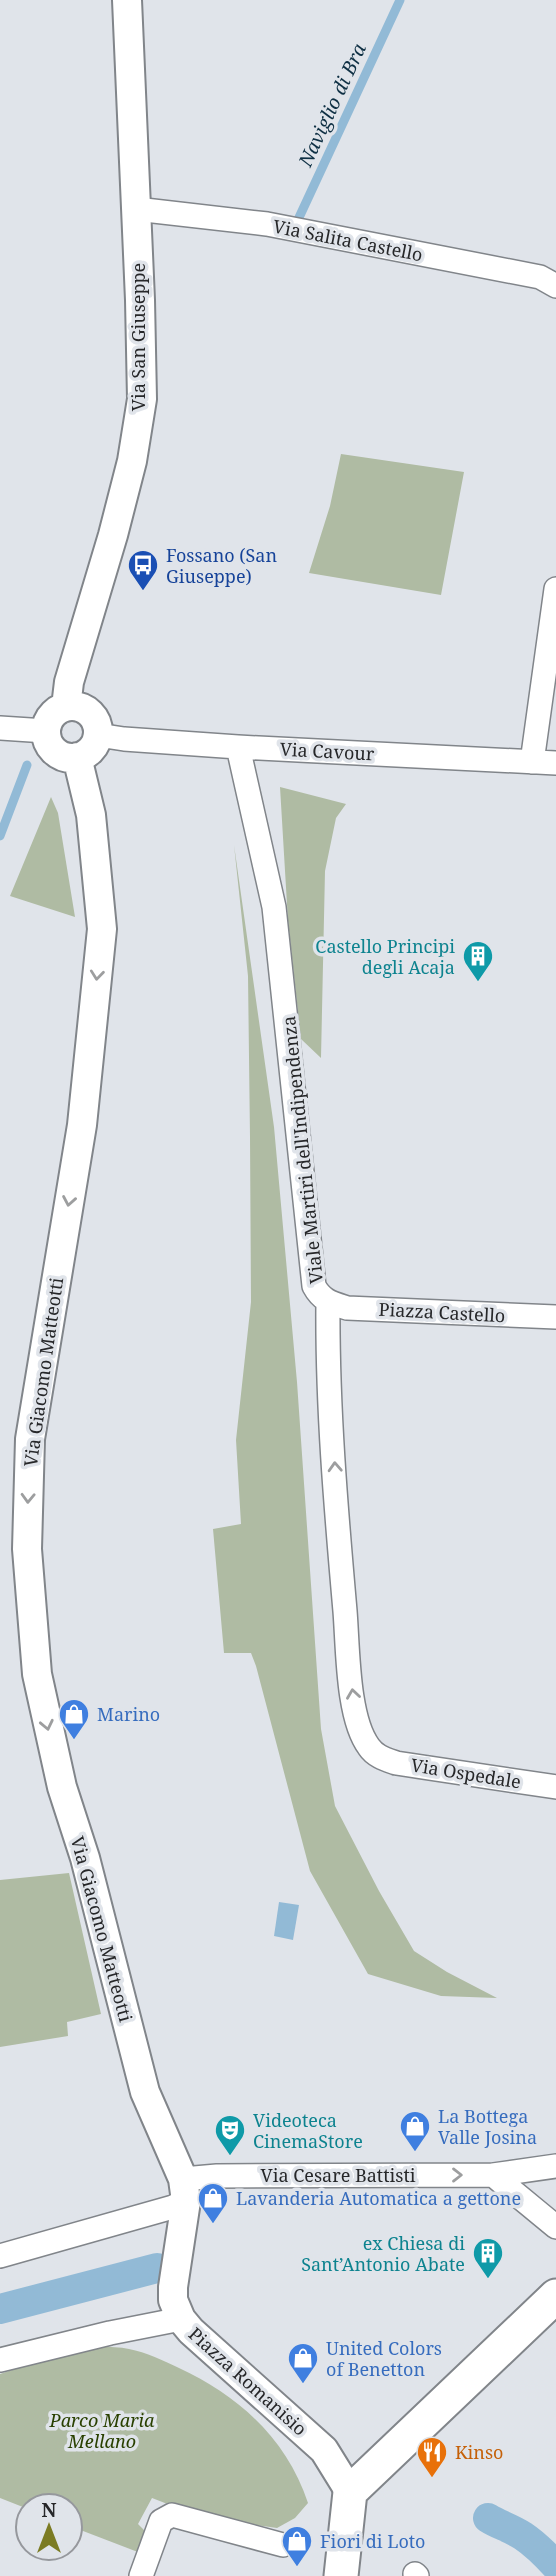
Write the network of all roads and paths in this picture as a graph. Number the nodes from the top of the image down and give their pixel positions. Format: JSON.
{"nodes":[{"id":1,"x":127,"y":0,"type":"edge"},
{"id":2,"x":136,"y":209,"type":"junction"},
{"id":3,"x":556,"y":286,"type":"edge"},
{"id":4,"x":556,"y":589,"type":"edge"},
{"id":5,"x":66,"y":707,"type":"junction"},
{"id":6,"x":0,"y":728,"type":"edge"},
{"id":7,"x":46,"y":731,"type":"junction"},
{"id":8,"x":98,"y":735,"type":"junction"},
{"id":9,"x":238,"y":747,"type":"junction"},
{"id":10,"x":77,"y":757,"type":"junction"},
{"id":11,"x":532,"y":762,"type":"junction"},
{"id":12,"x":556,"y":763,"type":"edge"},
{"id":13,"x":328,"y":1302,"type":"junction"},
{"id":14,"x":556,"y":1317,"type":"edge"},
{"id":15,"x":377,"y":1756,"type":"joint"},
{"id":16,"x":556,"y":1787,"type":"edge"},
{"id":17,"x":556,"y":2166,"type":"edge"},
{"id":18,"x":494,"y":2175,"type":"junction"},
{"id":19,"x":184,"y":2190,"type":"junction"},
{"id":20,"x":556,"y":2227,"type":"edge"},
{"id":21,"x":0,"y":2256,"type":"edge"},
{"id":22,"x":556,"y":2297,"type":"edge"},
{"id":23,"x":181,"y":2319,"type":"junction"},
{"id":24,"x":0,"y":2360,"type":"edge"},
{"id":25,"x":350,"y":2492,"type":"junction"},
{"id":26,"x":282,"y":2545,"type":"dead end"},
{"id":27,"x":141,"y":2576,"type":"edge"},
{"id":28,"x":341,"y":2576,"type":"edge"}],
"edges":[{"from":1,"to":2,"type":"street","name":"Via San Giuseppe"},
{"from":2,"to":3,"type":"street","name":"Via Salita Castello"},
{"from":2,"to":5,"type":"street","name":"Via San Giuseppe"},
{"from":4,"to":11,"type":"street"},
{"from":5,"to":7,"type":"street"},
{"from":5,"to":8,"type":"street"},
{"from":6,"to":7,"type":"street"},
{"from":7,"to":10,"type":"street"},
{"from":8,"to":9,"type":"street","name":"Via Cavour"},
{"from":8,"to":10,"type":"street"},
{"from":9,"to":11,"type":"street","name":"Via Cavour"},
{"from":9,"to":13,"type":"street","name":"Viale Martiri dell'Indipendenza"},
{"from":10,"to":19,"type":"street","name":"Via Giacomo Matteotti","one_way":true},
{"from":11,"to":12,"type":"street","name":"Via Cavour"},
{"from":13,"to":14,"type":"street","name":"Piazza Castello"},
{"from":15,"to":13,"type":"street","name":"Viale Martiri dell'Indipendenza","one_way":true},
{"from":15,"to":16,"type":"street","name":"Via Ospedale"},
{"from":17,"to":18,"type":"street","name":"Via Cesare Battisti"},
{"from":19,"to":18,"type":"street","name":"Via Cesare Battisti","one_way":true},
{"from":18,"to":20,"type":"street"},
{"from":19,"to":21,"type":"street","name":"Via Cesare Battisti"},
{"from":19,"to":23,"type":"street"},
{"from":22,"to":25,"type":"main road"},
{"from":23,"to":24,"type":"street","name":"Piazza Romanisio"},
{"from":23,"to":25,"type":"street","name":"Piazza Romanisio"},
{"from":25,"to":28,"type":"main road"},
{"from":26,"to":27,"type":"street"}]}
